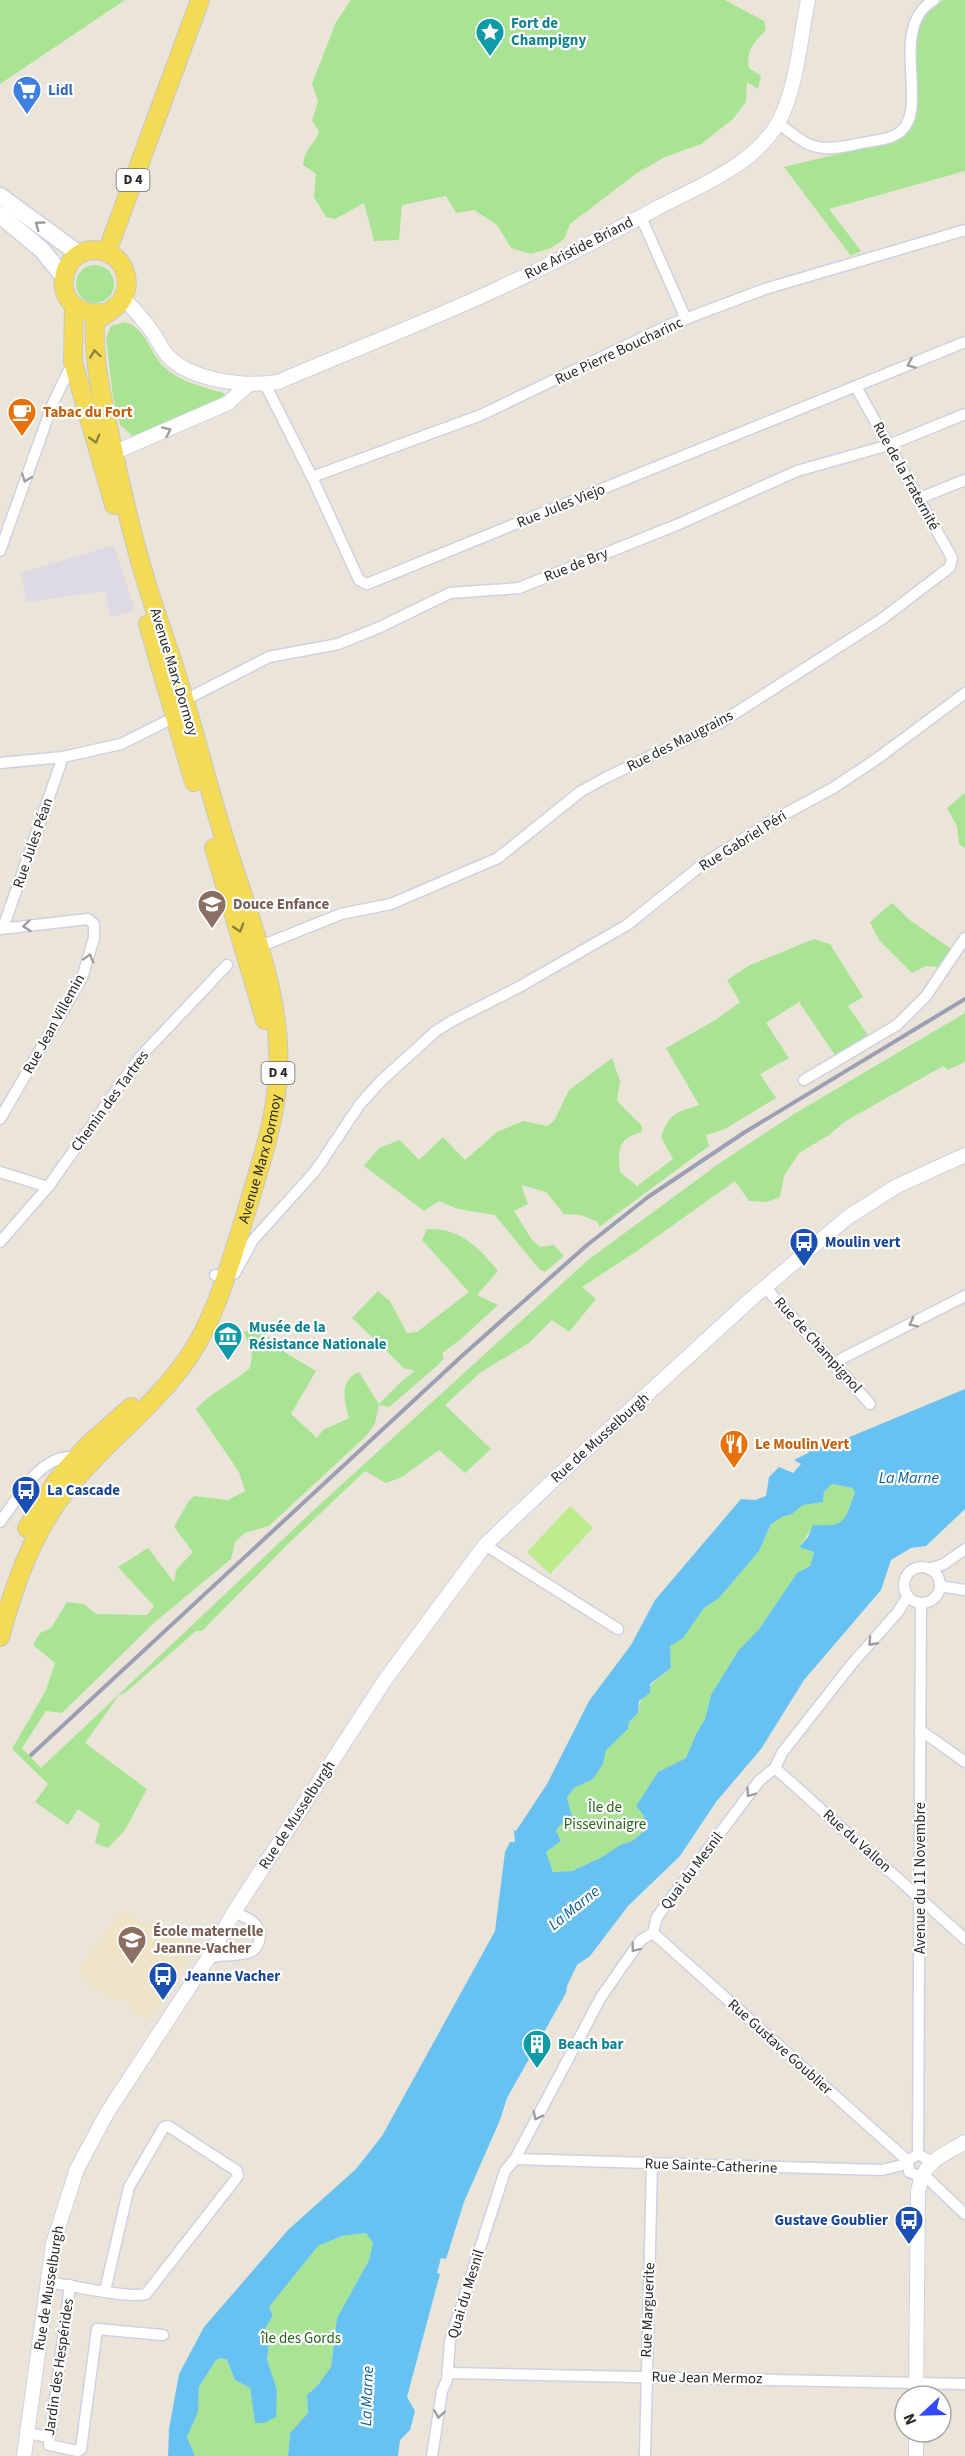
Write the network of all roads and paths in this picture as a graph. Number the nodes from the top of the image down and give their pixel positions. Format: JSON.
{"nodes":[{"id":1,"x":200,"y":0,"type":"edge"},
{"id":2,"x":806,"y":0,"type":"edge"},
{"id":3,"x":934,"y":0,"type":"edge"},
{"id":4,"x":778,"y":123,"type":"junction"},
{"id":5,"x":0,"y":196,"type":"edge"},
{"id":6,"x":0,"y":215,"type":"edge"},
{"id":7,"x":641,"y":217,"type":"junction"},
{"id":8,"x":965,"y":230,"type":"edge"},
{"id":9,"x":107,"y":252,"type":"junction"},
{"id":10,"x":79,"y":254,"type":"junction"},
{"id":11,"x":63,"y":276,"type":"junction"},
{"id":12,"x":123,"y":298,"type":"junction"},
{"id":13,"x":74,"y":306,"type":"junction"},
{"id":14,"x":106,"y":313,"type":"junction"},
{"id":15,"x":686,"y":319,"type":"junction"},
{"id":16,"x":965,"y":342,"type":"edge"},
{"id":17,"x":73,"y":362,"type":"junction"},
{"id":18,"x":249,"y":384,"type":"junction"},
{"id":19,"x":265,"y":384,"type":"junction"},
{"id":20,"x":856,"y":387,"type":"junction"},
{"id":21,"x":965,"y":414,"type":"edge"},
{"id":22,"x":889,"y":445,"type":"junction"},
{"id":23,"x":113,"y":453,"type":"junction"},
{"id":24,"x":312,"y":477,"type":"junction"},
{"id":25,"x":965,"y":480,"type":"edge"},
{"id":26,"x":920,"y":498,"type":"junction"},
{"id":27,"x":0,"y":551,"type":"edge"},
{"id":28,"x":950,"y":567,"type":"joint"},
{"id":29,"x":965,"y":693,"type":"edge"},
{"id":30,"x":185,"y":700,"type":"junction"},
{"id":31,"x":175,"y":717,"type":"junction"},
{"id":32,"x":63,"y":757,"type":"junction"},
{"id":33,"x":0,"y":763,"type":"edge"},
{"id":34,"x":1,"y":928,"type":"edge"},
{"id":35,"x":965,"y":939,"type":"edge"},
{"id":36,"x":253,"y":950,"type":"junction"},
{"id":37,"x":227,"y":965,"type":"dead end"},
{"id":38,"x":804,"y":1080,"type":"dead end"},
{"id":39,"x":0,"y":1119,"type":"edge"},
{"id":40,"x":965,"y":1155,"type":"edge"},
{"id":41,"x":0,"y":1172,"type":"edge"},
{"id":42,"x":48,"y":1187,"type":"junction"},
{"id":43,"x":0,"y":1242,"type":"edge"},
{"id":44,"x":221,"y":1276,"type":"junction"},
{"id":45,"x":765,"y":1287,"type":"junction"},
{"id":46,"x":965,"y":1296,"type":"edge"},
{"id":47,"x":835,"y":1364,"type":"junction"},
{"id":48,"x":870,"y":1404,"type":"dead end"},
{"id":49,"x":78,"y":1466,"type":"junction"},
{"id":50,"x":0,"y":1522,"type":"edge"},
{"id":51,"x":486,"y":1545,"type":"junction"},
{"id":52,"x":965,"y":1549,"type":"edge"},
{"id":53,"x":929,"y":1569,"type":"junction"},
{"id":54,"x":940,"y":1586,"type":"junction"},
{"id":55,"x":965,"y":1590,"type":"edge"},
{"id":56,"x":908,"y":1596,"type":"junction"},
{"id":57,"x":0,"y":1599,"type":"edge"},
{"id":58,"x":921,"y":1603,"type":"junction"},
{"id":59,"x":618,"y":1629,"type":"dead end"},
{"id":60,"x":0,"y":1637,"type":"edge"},
{"id":61,"x":920,"y":1730,"type":"junction"},
{"id":62,"x":965,"y":1762,"type":"edge"},
{"id":63,"x":775,"y":1768,"type":"junction"},
{"id":64,"x":921,"y":1899,"type":"junction"},
{"id":65,"x":234,"y":1911,"type":"junction"},
{"id":66,"x":653,"y":1933,"type":"junction"},
{"id":67,"x":965,"y":1939,"type":"edge"},
{"id":68,"x":209,"y":1957,"type":"junction"},
{"id":69,"x":965,"y":2142,"type":"edge"},
{"id":70,"x":918,"y":2154,"type":"junction"},
{"id":71,"x":515,"y":2159,"type":"junction"},
{"id":72,"x":907,"y":2162,"type":"junction"},
{"id":73,"x":652,"y":2164,"type":"junction"},
{"id":74,"x":924,"y":2172,"type":"junction"},
{"id":75,"x":965,"y":2214,"type":"edge"},
{"id":76,"x":48,"y":2282,"type":"junction"},
{"id":77,"x":70,"y":2285,"type":"junction"},
{"id":78,"x":105,"y":2291,"type":"junction"},
{"id":79,"x":163,"y":2335,"type":"dead end"},
{"id":80,"x":448,"y":2373,"type":"junction"},
{"id":81,"x":647,"y":2377,"type":"junction"},
{"id":82,"x":916,"y":2384,"type":"edge"},
{"id":83,"x":893,"y":2389,"type":"edge"},
{"id":84,"x":27,"y":2433,"type":"junction"},
{"id":85,"x":49,"y":2437,"type":"junction"},
{"id":86,"x":24,"y":2456,"type":"edge"},
{"id":87,"x":432,"y":2456,"type":"edge"},
{"id":88,"x":645,"y":2456,"type":"edge"}],
"edges":[{"from":1,"to":9,"type":"main road","number":"D 4"},
{"from":2,"to":4,"type":"street","name":"Rue Aristide Briand"},
{"from":3,"to":4,"type":"street"},
{"from":4,"to":7,"type":"street","name":"Rue Aristide Briand"},
{"from":10,"to":5,"type":"main road","one_way":true},
{"from":6,"to":11,"type":"main road"},
{"from":7,"to":15,"type":"street"},
{"from":7,"to":19,"type":"street","name":"Rue Aristide Briand"},
{"from":8,"to":15,"type":"street","name":"Rue Pierre Boucharinc"},
{"from":9,"to":10,"type":"main road"},
{"from":9,"to":12,"type":"main road"},
{"from":10,"to":11,"type":"main road"},
{"from":11,"to":13,"type":"main road"},
{"from":12,"to":14,"type":"main road"},
{"from":12,"to":18,"type":"street","name":"Rue Aristide Briand"},
{"from":13,"to":14,"type":"main road"},
{"from":13,"to":17,"type":"main road","name":"Avenue Marx Dormoy","number":"D 4"},
{"from":23,"to":14,"type":"main road","name":"Avenue Marx Dormoy","number":"D 4","one_way":true},
{"from":15,"to":24,"type":"street","name":"Rue Pierre Boucharinc"},
{"from":16,"to":20,"type":"street","name":"Rue Jules Viejo","one_way":true},
{"from":17,"to":27,"type":"street","one_way":true},
{"from":17,"to":31,"type":"main road","name":"Avenue Marx Dormoy","number":"D 4","one_way":true},
{"from":18,"to":19,"type":"street","name":"Rue Aristide Briand"},
{"from":23,"to":18,"type":"street","one_way":true},
{"from":19,"to":24,"type":"street","name":"Rue Jules Viejo"},
{"from":20,"to":22,"type":"street","name":"Rue de la Fraternité"},
{"from":20,"to":24,"type":"street","name":"Rue Jules Viejo"},
{"from":21,"to":22,"type":"street","name":"Rue de Bry"},
{"from":22,"to":26,"type":"street","name":"Rue de la Fraternité"},
{"from":22,"to":30,"type":"street","name":"Rue de Bry"},
{"from":23,"to":30,"type":"main road","name":"Avenue Marx Dormoy","number":"D 4"},
{"from":25,"to":26,"type":"street"},
{"from":26,"to":28,"type":"street","name":"Rue de la Fraternité"},
{"from":28,"to":36,"type":"street","name":"Rue des Maugrains"},
{"from":29,"to":44,"type":"street","name":"Rue Gabriel Péri"},
{"from":30,"to":31,"type":"street"},
{"from":30,"to":36,"type":"main road","name":"Avenue Marx Dormoy","number":"D 4"},
{"from":31,"to":32,"type":"street"},
{"from":31,"to":36,"type":"main road","name":"Avenue Marx Dormoy","number":"D 4","one_way":true},
{"from":32,"to":33,"type":"street"},
{"from":32,"to":34,"type":"street","name":"Rue Jules Péan"},
{"from":39,"to":34,"type":"street","name":"Rue Jean Villemin","one_way":true},
{"from":35,"to":38,"type":"street"},
{"from":36,"to":44,"type":"main road","name":"Avenue Marx Dormoy","number":"D 4"},
{"from":37,"to":42,"type":"street","name":"Chemin des Tartres"},
{"from":40,"to":45,"type":"street","name":"Rue de Musselburgh"},
{"from":41,"to":42,"type":"street"},
{"from":42,"to":43,"type":"street","name":"Chemin des Tartres"},
{"from":44,"to":49,"type":"main road","name":"Avenue Marx Dormoy","number":"D 4"},
{"from":45,"to":47,"type":"street","name":"Rue de Champignol"},
{"from":45,"to":51,"type":"street","name":"Rue de Musselburgh"},
{"from":46,"to":47,"type":"street","one_way":true},
{"from":47,"to":48,"type":"street","name":"Rue de Champignol"},
{"from":49,"to":50,"type":"street"},
{"from":49,"to":57,"type":"main road","name":"Avenue Marx Dormoy","number":"D 4"},
{"from":49,"to":60,"type":"main road","name":"Avenue Marx Dormoy","number":"D 4"},
{"from":51,"to":59,"type":"street"},
{"from":51,"to":65,"type":"street","name":"Rue de Musselburgh"},
{"from":52,"to":53,"type":"street"},
{"from":53,"to":54,"type":"street"},
{"from":53,"to":56,"type":"street"},
{"from":54,"to":55,"type":"street"},
{"from":54,"to":58,"type":"street"},
{"from":56,"to":58,"type":"street"},
{"from":56,"to":63,"type":"street","name":"Quai du Mesnil","one_way":true},
{"from":58,"to":61,"type":"street","name":"Avenue du 11 Novembre"},
{"from":61,"to":62,"type":"street"},
{"from":61,"to":64,"type":"street","name":"Avenue du 11 Novembre"},
{"from":63,"to":64,"type":"street","name":"Rue du Vallon"},
{"from":63,"to":66,"type":"street","name":"Quai du Mesnil","one_way":true},
{"from":64,"to":67,"type":"street","name":"Rue du Vallon"},
{"from":64,"to":70,"type":"street","name":"Avenue du 11 Novembre"},
{"from":65,"to":68,"type":"street","name":"Rue de Musselburgh"},
{"from":65,"to":68,"type":"street"},
{"from":66,"to":71,"type":"street","name":"Quai du Mesnil","one_way":true},
{"from":66,"to":72,"type":"street","name":"Rue Gustave Goublier"},
{"from":68,"to":76,"type":"street","name":"Rue de Musselburgh"},
{"from":69,"to":74,"type":"street"},
{"from":70,"to":72,"type":"street"},
{"from":70,"to":74,"type":"street"},
{"from":71,"to":73,"type":"street","name":"Rue Sainte-Catherine"},
{"from":71,"to":80,"type":"street","name":"Quai du Mesnil"},
{"from":72,"to":73,"type":"street","name":"Rue Sainte-Catherine"},
{"from":72,"to":74,"type":"street","name":"Rue Gustave Goublier"},
{"from":73,"to":81,"type":"street","name":"Rue Marguerite"},
{"from":74,"to":75,"type":"street"},
{"from":74,"to":82,"type":"street"},
{"from":76,"to":77,"type":"street","name":"Jardin des Hespérides"},
{"from":76,"to":84,"type":"street","name":"Rue de Musselburgh"},
{"from":77,"to":78,"type":"street","name":"Jardin des Hespérides"},
{"from":77,"to":85,"type":"street","name":"Jardin des Hespérides"},
{"from":78,"to":78,"type":"street","name":"Jardin des Hespérides"},
{"from":79,"to":85,"type":"street","name":"Jardin des Hespérides"},
{"from":80,"to":81,"type":"street","name":"Rue Jean Mermoz"},
{"from":80,"to":87,"type":"street","name":"Quai du Mesnil","one_way":true},
{"from":81,"to":83,"type":"street","name":"Rue Jean Mermoz"},
{"from":81,"to":88,"type":"street","name":"Rue Marguerite"},
{"from":84,"to":85,"type":"street"},
{"from":84,"to":86,"type":"street","name":"Rue de Musselburgh"}]}
